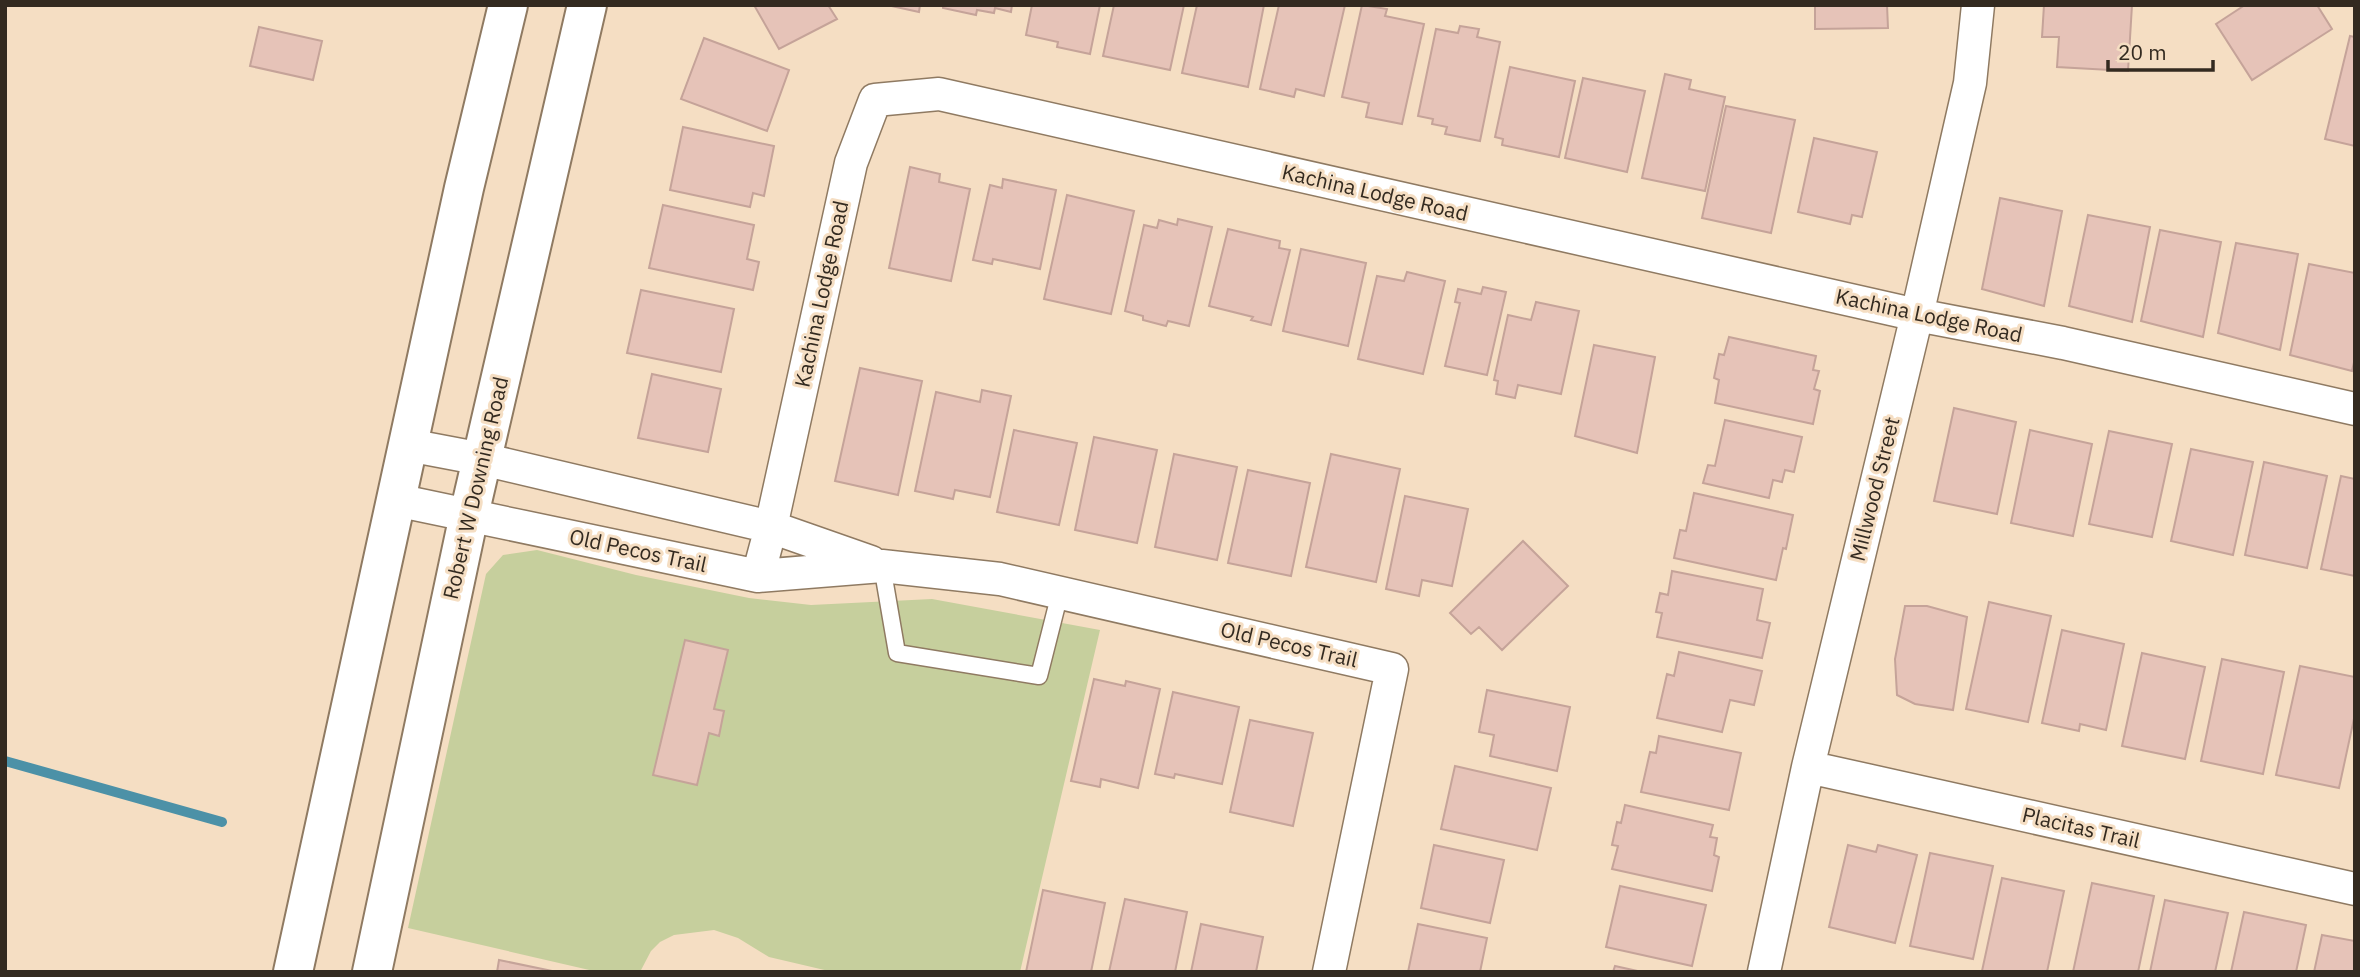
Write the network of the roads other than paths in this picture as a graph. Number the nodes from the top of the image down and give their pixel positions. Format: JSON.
{"nodes":[{"id":1,"x":508,"y":5,"type":"edge"},
{"id":2,"x":587,"y":5,"type":"edge"},
{"id":3,"x":1978,"y":5,"type":"edge"},
{"id":4,"x":1917,"y":315,"type":"junction"},
{"id":5,"x":2355,"y":409,"type":"edge"},
{"id":6,"x":408,"y":445,"type":"junction"},
{"id":7,"x":482,"y":459,"type":"junction"},
{"id":8,"x":396,"y":500,"type":"junction"},
{"id":9,"x":469,"y":515,"type":"junction"},
{"id":10,"x":771,"y":527,"type":"junction"},
{"id":11,"x":882,"y":566,"type":"junction"},
{"id":12,"x":758,"y":576,"type":"junction"},
{"id":13,"x":1060,"y":593,"type":"junction"},
{"id":14,"x":1808,"y":767,"type":"junction"},
{"id":15,"x":2355,"y":889,"type":"edge"},
{"id":16,"x":293,"y":972,"type":"edge"},
{"id":17,"x":372,"y":972,"type":"edge"},
{"id":18,"x":1329,"y":972,"type":"edge"},
{"id":19,"x":1764,"y":972,"type":"edge"}],
"edges":[{"from":1,"to":6,"type":"main road"},
{"from":2,"to":7,"type":"main road","name":"Robert W Downing Road"},
{"from":3,"to":4,"type":"street","name":"Millwood Street"},
{"from":4,"to":5,"type":"street","name":"Kachina Lodge Road"},
{"from":4,"to":10,"type":"street","name":"Kachina Lodge Road"},
{"from":4,"to":14,"type":"street","name":"Millwood Street"},
{"from":6,"to":7,"type":"street","name":"Old Pecos Trail"},
{"from":6,"to":8,"type":"main road"},
{"from":7,"to":9,"type":"main road","name":"Robert W Downing Road"},
{"from":7,"to":10,"type":"street","name":"Old Pecos Trail"},
{"from":8,"to":9,"type":"street","name":"Old Pecos Trail"},
{"from":8,"to":16,"type":"main road"},
{"from":9,"to":12,"type":"street","name":"Old Pecos Trail"},
{"from":9,"to":17,"type":"main road","name":"Robert W Downing Road"},
{"from":10,"to":11,"type":"street","name":"Old Pecos Trail"},
{"from":10,"to":12,"type":"street","name":"Kachina Lodge Road"},
{"from":11,"to":12,"type":"street","name":"Old Pecos Trail"},
{"from":11,"to":13,"type":"street","name":"Old Pecos Trail"},
{"from":11,"to":13,"type":"lane"},
{"from":13,"to":18,"type":"street","name":"Old Pecos Trail"},
{"from":14,"to":15,"type":"street","name":"Placitas Trail"},
{"from":14,"to":19,"type":"street","name":"Millwood Street"}]}
